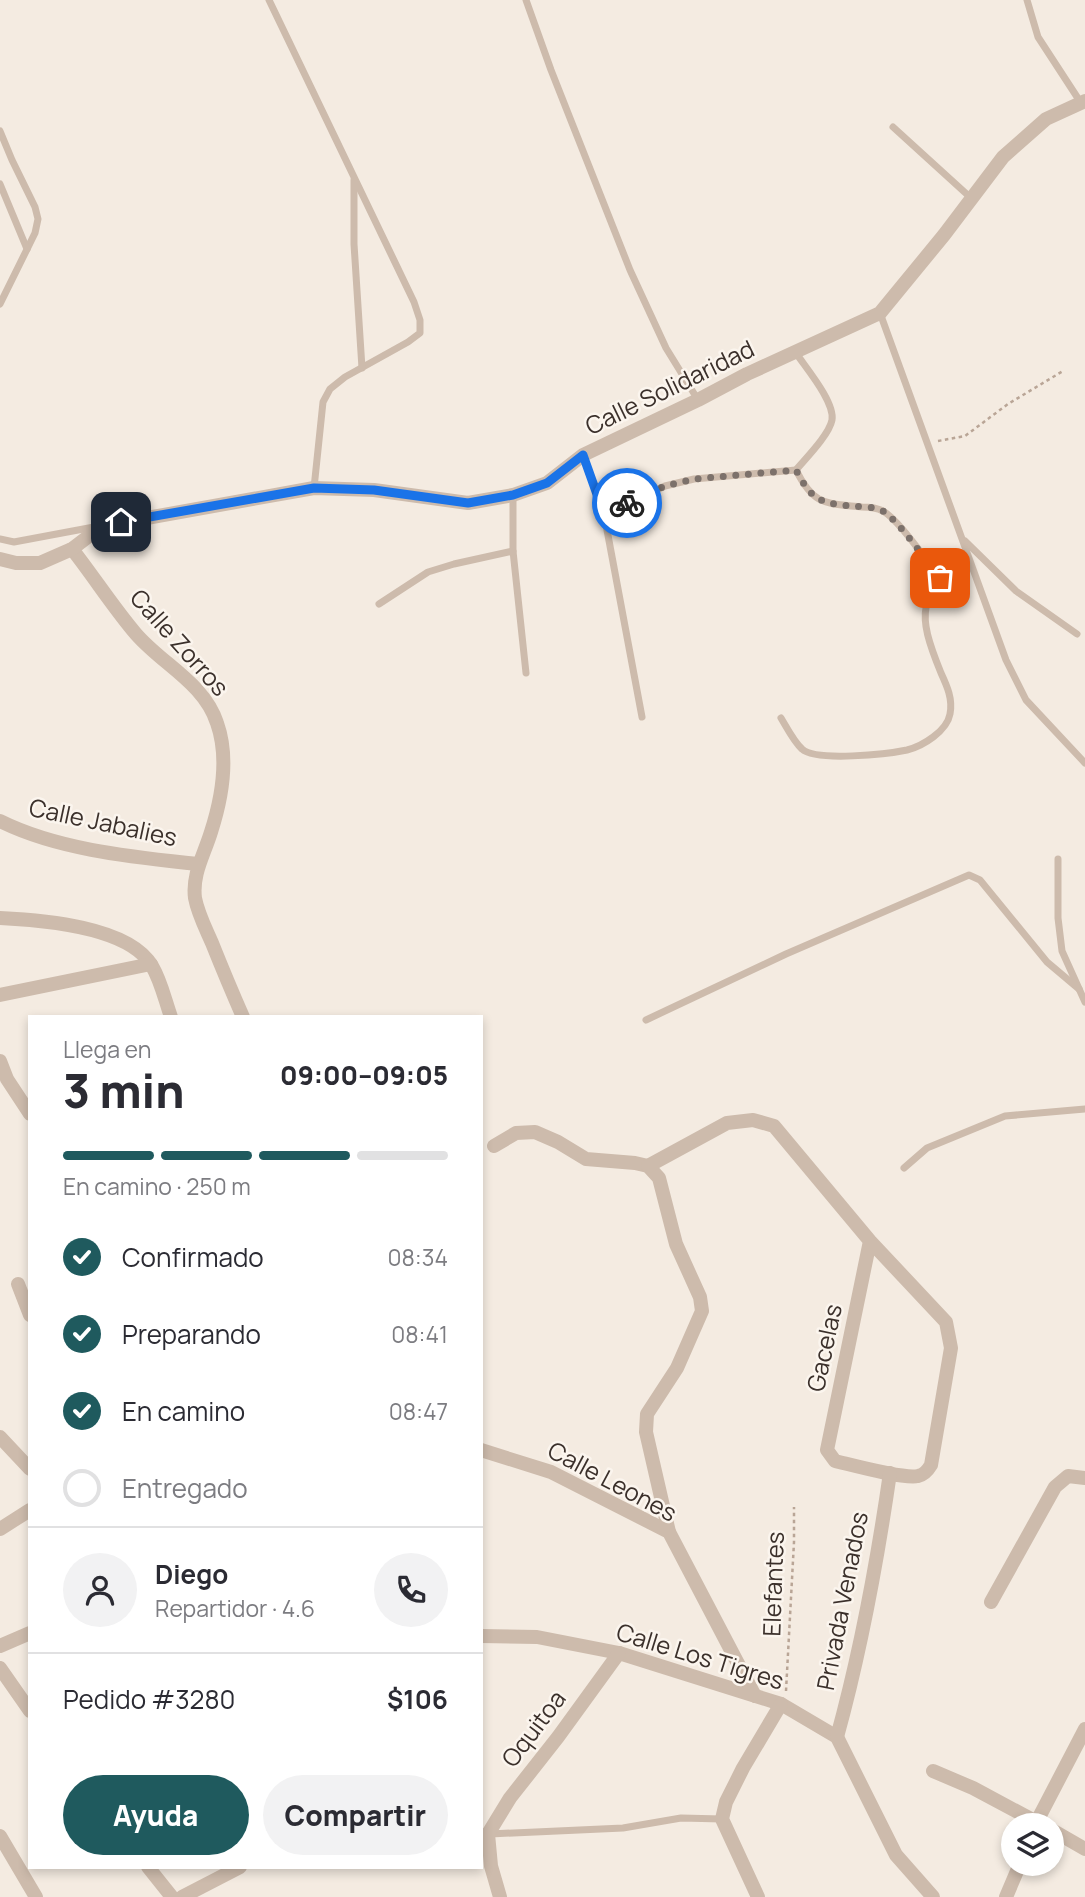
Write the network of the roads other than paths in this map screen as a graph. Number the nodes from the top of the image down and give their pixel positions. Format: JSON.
{"nodes":[{"id":1,"x":269,"y":0,"type":"edge"},
{"id":2,"x":526,"y":0,"type":"edge"},
{"id":3,"x":1027,"y":0,"type":"edge"},
{"id":4,"x":1083,"y":102,"type":"edge"},
{"id":5,"x":893,"y":127,"type":"dead end"},
{"id":6,"x":0,"y":131,"type":"edge"},
{"id":7,"x":354,"y":176,"type":"junction"},
{"id":8,"x":0,"y":184,"type":"edge"},
{"id":9,"x":972,"y":198,"type":"junction"},
{"id":10,"x":9,"y":205,"type":"junction"},
{"id":11,"x":0,"y":209,"type":"edge"},
{"id":12,"x":27,"y":249,"type":"junction"},
{"id":13,"x":0,"y":304,"type":"edge"},
{"id":14,"x":880,"y":313,"type":"junction"},
{"id":15,"x":796,"y":353,"type":"junction"},
{"id":16,"x":362,"y":368,"type":"junction"},
{"id":17,"x":698,"y":400,"type":"junction"},
{"id":18,"x":583,"y":455,"type":"junction"},
{"id":19,"x":796,"y":470,"type":"junction"},
{"id":20,"x":314,"y":488,"type":"junction"},
{"id":21,"x":513,"y":495,"type":"junction"},
{"id":22,"x":604,"y":514,"type":"junction"},
{"id":23,"x":102,"y":526,"type":"junction"},
{"id":24,"x":962,"y":538,"type":"junction"},
{"id":25,"x":0,"y":539,"type":"edge"},
{"id":26,"x":72,"y":549,"type":"junction"},
{"id":27,"x":513,"y":551,"type":"junction"},
{"id":28,"x":966,"y":552,"type":"junction"},
{"id":29,"x":0,"y":559,"type":"edge"},
{"id":30,"x":940,"y":578,"type":"junction"},
{"id":31,"x":379,"y":604,"type":"dead end"},
{"id":32,"x":1077,"y":634,"type":"dead end"},
{"id":33,"x":527,"y":673,"type":"dead end"},
{"id":34,"x":642,"y":717,"type":"dead end"},
{"id":35,"x":781,"y":718,"type":"dead end"},
{"id":36,"x":1085,"y":764,"type":"edge"},
{"id":37,"x":0,"y":821,"type":"edge"},
{"id":38,"x":1058,"y":859,"type":"dead end"},
{"id":39,"x":197,"y":864,"type":"junction"},
{"id":40,"x":0,"y":918,"type":"edge"},
{"id":41,"x":151,"y":964,"type":"junction"},
{"id":42,"x":1079,"y":989,"type":"junction"},
{"id":43,"x":0,"y":995,"type":"edge"},
{"id":44,"x":1085,"y":1002,"type":"edge"},
{"id":45,"x":170,"y":1015,"type":"edge"},
{"id":46,"x":242,"y":1015,"type":"edge"},
{"id":47,"x":646,"y":1020,"type":"dead end"},
{"id":48,"x":0,"y":1061,"type":"edge"},
{"id":49,"x":1085,"y":1110,"type":"edge"},
{"id":50,"x":28,"y":1111,"type":"edge"},
{"id":51,"x":494,"y":1146,"type":"dead end"},
{"id":52,"x":648,"y":1166,"type":"junction"},
{"id":53,"x":904,"y":1168,"type":"dead end"},
{"id":54,"x":870,"y":1241,"type":"junction"},
{"id":55,"x":18,"y":1284,"type":"dead end"},
{"id":56,"x":28,"y":1310,"type":"edge"},
{"id":57,"x":0,"y":1437,"type":"edge"},
{"id":58,"x":483,"y":1451,"type":"edge"},
{"id":59,"x":28,"y":1467,"type":"edge"},
{"id":60,"x":890,"y":1473,"type":"junction"},
{"id":61,"x":1085,"y":1478,"type":"edge"},
{"id":62,"x":28,"y":1511,"type":"edge"},
{"id":63,"x":0,"y":1528,"type":"edge"},
{"id":64,"x":669,"y":1532,"type":"junction"},
{"id":65,"x":991,"y":1602,"type":"dead end"},
{"id":66,"x":28,"y":1634,"type":"edge"},
{"id":67,"x":483,"y":1636,"type":"edge"},
{"id":68,"x":0,"y":1646,"type":"edge"},
{"id":69,"x":619,"y":1653,"type":"junction"},
{"id":70,"x":0,"y":1668,"type":"edge"},
{"id":71,"x":755,"y":1696,"type":"junction"},
{"id":72,"x":781,"y":1704,"type":"junction"},
{"id":73,"x":28,"y":1709,"type":"edge"},
{"id":74,"x":1085,"y":1729,"type":"edge"},
{"id":75,"x":837,"y":1737,"type":"junction"},
{"id":76,"x":933,"y":1771,"type":"dead end"},
{"id":77,"x":1018,"y":1813,"type":"edge"},
{"id":78,"x":1043,"y":1813,"type":"edge"},
{"id":79,"x":722,"y":1819,"type":"junction"},
{"id":80,"x":485,"y":1834,"type":"edge"},
{"id":81,"x":0,"y":1836,"type":"edge"},
{"id":82,"x":1064,"y":1837,"type":"edge"},
{"id":83,"x":1085,"y":1849,"type":"edge"},
{"id":84,"x":150,"y":1869,"type":"edge"},
{"id":85,"x":236,"y":1869,"type":"edge"},
{"id":86,"x":1015,"y":1876,"type":"edge"},
{"id":87,"x":36,"y":1897,"type":"edge"},
{"id":88,"x":172,"y":1897,"type":"edge"},
{"id":89,"x":182,"y":1897,"type":"edge"},
{"id":90,"x":500,"y":1897,"type":"edge"},
{"id":91,"x":758,"y":1897,"type":"edge"},
{"id":92,"x":933,"y":1897,"type":"edge"},
{"id":93,"x":1006,"y":1897,"type":"edge"}],
"edges":[{"from":1,"to":7,"type":"lane"},
{"from":2,"to":17,"type":"lane"},
{"from":3,"to":4,"type":"lane"},
{"from":4,"to":9,"type":"street","name":"Calle Solidaridad"},
{"from":5,"to":9,"type":"lane"},
{"from":6,"to":12,"type":"lane"},
{"from":7,"to":16,"type":"lane"},
{"from":7,"to":16,"type":"lane"},
{"from":8,"to":10,"type":"lane"},
{"from":9,"to":14,"type":"street","name":"Calle Solidaridad"},
{"from":10,"to":11,"type":"lane"},
{"from":10,"to":12,"type":"lane"},
{"from":12,"to":13,"type":"lane"},
{"from":14,"to":15,"type":"street","name":"Calle Solidaridad"},
{"from":14,"to":24,"type":"lane"},
{"from":15,"to":17,"type":"street","name":"Calle Solidaridad"},
{"from":15,"to":19,"type":"lane"},
{"from":16,"to":20,"type":"lane"},
{"from":17,"to":18,"type":"street","name":"Calle Solidaridad"},
{"from":18,"to":21,"type":"street","name":"Calle Solidaridad"},
{"from":18,"to":22,"type":"lane"},
{"from":19,"to":22,"type":"lane"},
{"from":19,"to":30,"type":"lane"},
{"from":20,"to":21,"type":"street","name":"Calle Solidaridad"},
{"from":20,"to":23,"type":"street","name":"Calle Solidaridad"},
{"from":21,"to":27,"type":"lane"},
{"from":22,"to":34,"type":"lane"},
{"from":23,"to":25,"type":"lane"},
{"from":23,"to":26,"type":"street"},
{"from":24,"to":28,"type":"lane"},
{"from":24,"to":32,"type":"lane"},
{"from":26,"to":29,"type":"street"},
{"from":26,"to":39,"type":"street","name":"Calle Zorros"},
{"from":27,"to":31,"type":"lane"},
{"from":27,"to":33,"type":"lane"},
{"from":28,"to":30,"type":"lane"},
{"from":28,"to":36,"type":"lane"},
{"from":30,"to":35,"type":"lane"},
{"from":37,"to":39,"type":"street","name":"Calle Jabalies"},
{"from":38,"to":42,"type":"lane"},
{"from":39,"to":46,"type":"street","name":"Calle Zorros"},
{"from":40,"to":41,"type":"street"},
{"from":41,"to":43,"type":"street"},
{"from":41,"to":45,"type":"street"},
{"from":42,"to":44,"type":"lane"},
{"from":42,"to":47,"type":"lane"},
{"from":48,"to":50,"type":"street"},
{"from":49,"to":53,"type":"lane"},
{"from":51,"to":52,"type":"street"},
{"from":52,"to":54,"type":"street"},
{"from":52,"to":64,"type":"street"},
{"from":54,"to":60,"type":"street","name":"Gacelas"},
{"from":54,"to":60,"type":"street"},
{"from":55,"to":56,"type":"street"},
{"from":57,"to":59,"type":"street"},
{"from":58,"to":64,"type":"street","name":"Calle Leones"},
{"from":60,"to":75,"type":"street","name":"Privada Venados"},
{"from":61,"to":65,"type":"street"},
{"from":62,"to":63,"type":"street"},
{"from":64,"to":71,"type":"street","name":"Calle Leones"},
{"from":66,"to":68,"type":"street"},
{"from":67,"to":69,"type":"street","name":"Calle Los Tigres"},
{"from":69,"to":71,"type":"street","name":"Calle Los Tigres"},
{"from":69,"to":80,"type":"street","name":"Oquitoa"},
{"from":70,"to":73,"type":"street"},
{"from":71,"to":72,"type":"street","name":"Calle Los Tigres"},
{"from":72,"to":75,"type":"street","name":"Calle Los Tigres"},
{"from":72,"to":79,"type":"street"},
{"from":74,"to":78,"type":"street"},
{"from":75,"to":92,"type":"street"},
{"from":76,"to":77,"type":"street"},
{"from":79,"to":80,"type":"lane"},
{"from":79,"to":91,"type":"street"},
{"from":80,"to":90,"type":"street"},
{"from":81,"to":87,"type":"street"},
{"from":82,"to":83,"type":"street"},
{"from":84,"to":88,"type":"street"},
{"from":85,"to":89,"type":"street"},
{"from":86,"to":93,"type":"street"}]}
